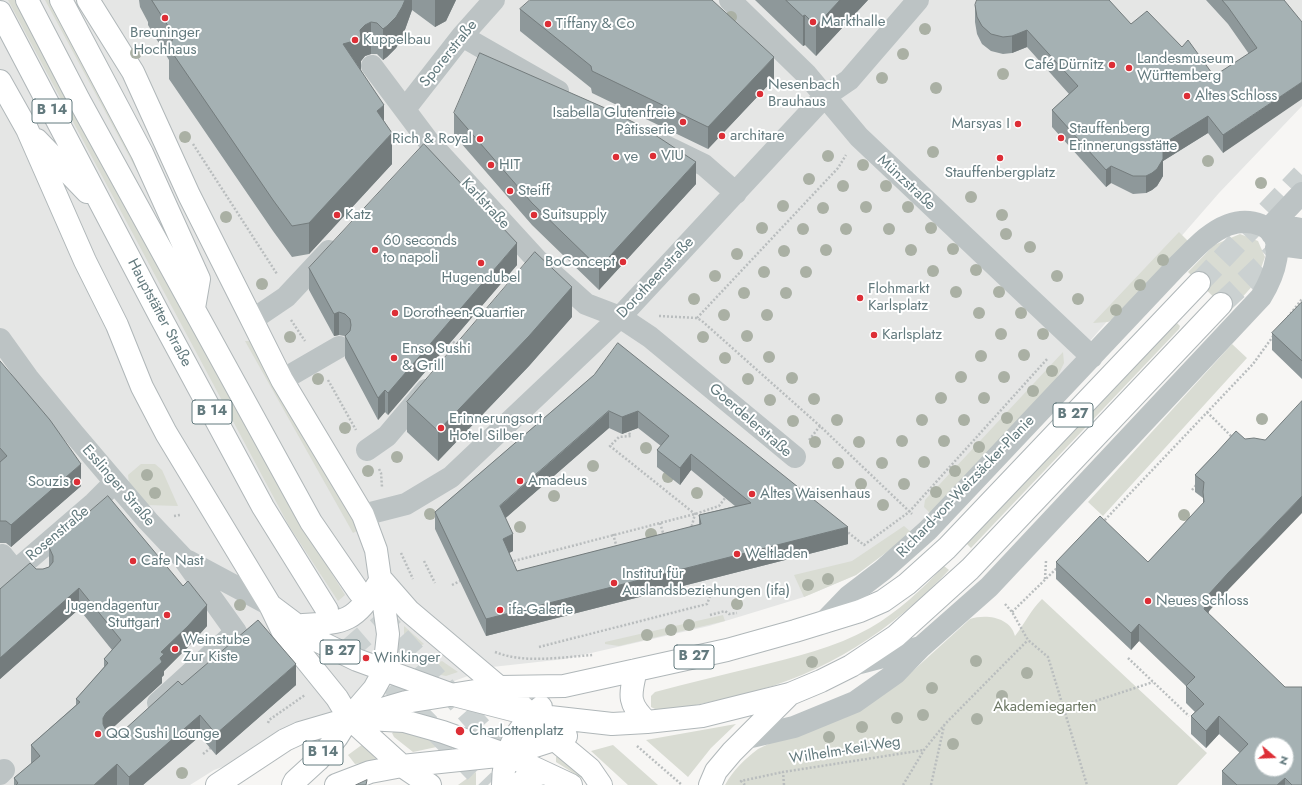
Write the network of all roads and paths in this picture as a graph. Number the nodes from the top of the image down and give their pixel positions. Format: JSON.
{"nodes":[{"id":1,"x":27,"y":0,"type":"edge"},
{"id":2,"x":61,"y":0,"type":"edge"},
{"id":3,"x":88,"y":0,"type":"edge"},
{"id":4,"x":494,"y":0,"type":"edge"},
{"id":5,"x":730,"y":0,"type":"edge"},
{"id":6,"x":918,"y":0,"type":"edge"},
{"id":7,"x":0,"y":12,"type":"edge"},
{"id":8,"x":462,"y":36,"type":"junction"},
{"id":9,"x":372,"y":66,"type":"dead end"},
{"id":10,"x":0,"y":81,"type":"edge"},
{"id":11,"x":824,"y":97,"type":"junction"},
{"id":12,"x":578,"y":103,"type":"edge"},
{"id":13,"x":405,"y":110,"type":"junction"},
{"id":14,"x":27,"y":129,"type":"junction"},
{"id":15,"x":648,"y":137,"type":"edge"},
{"id":16,"x":189,"y":138,"type":"dead end"},
{"id":17,"x":429,"y":142,"type":"junction"},
{"id":18,"x":849,"y":152,"type":"dead end"},
{"id":19,"x":414,"y":160,"type":"edge"},
{"id":20,"x":736,"y":193,"type":"junction"},
{"id":21,"x":1302,"y":193,"type":"edge"},
{"id":22,"x":104,"y":210,"type":"junction"},
{"id":23,"x":1302,"y":228,"type":"edge"},
{"id":24,"x":1272,"y":236,"type":"junction"},
{"id":25,"x":340,"y":239,"type":"edge"},
{"id":26,"x":1302,"y":248,"type":"edge"},
{"id":27,"x":538,"y":260,"type":"junction"},
{"id":28,"x":278,"y":275,"type":"dead end"},
{"id":29,"x":522,"y":278,"type":"edge"},
{"id":30,"x":1199,"y":283,"type":"tunnel mouth"},
{"id":31,"x":286,"y":297,"type":"junction"},
{"id":32,"x":1302,"y":299,"type":"edge"},
{"id":33,"x":1221,"y":304,"type":"tunnel mouth"},
{"id":34,"x":194,"y":308,"type":"junction"},
{"id":35,"x":655,"y":316,"type":"dead end"},
{"id":36,"x":620,"y":317,"type":"junction"},
{"id":37,"x":697,"y":318,"type":"junction"},
{"id":38,"x":252,"y":320,"type":"junction"},
{"id":39,"x":1284,"y":322,"type":"edge"},
{"id":40,"x":1275,"y":334,"type":"edge"},
{"id":41,"x":0,"y":339,"type":"edge"},
{"id":42,"x":455,"y":343,"type":"edge"},
{"id":43,"x":339,"y":347,"type":"dead end"},
{"id":44,"x":1092,"y":357,"type":"junction"},
{"id":45,"x":1048,"y":358,"type":"dead end"},
{"id":46,"x":317,"y":361,"type":"junction"},
{"id":47,"x":282,"y":380,"type":"junction"},
{"id":48,"x":1207,"y":412,"type":"junction"},
{"id":49,"x":629,"y":433,"type":"dead end"},
{"id":50,"x":1237,"y":442,"type":"edge"},
{"id":51,"x":367,"y":450,"type":"junction"},
{"id":52,"x":795,"y":457,"type":"dead end"},
{"id":53,"x":1201,"y":480,"type":"edge"},
{"id":54,"x":114,"y":482,"type":"junction"},
{"id":55,"x":1192,"y":490,"type":"dead end"},
{"id":56,"x":725,"y":498,"type":"edge"},
{"id":57,"x":384,"y":511,"type":"junction"},
{"id":58,"x":909,"y":512,"type":"junction"},
{"id":59,"x":695,"y":514,"type":"junction"},
{"id":60,"x":363,"y":515,"type":"junction"},
{"id":61,"x":660,"y":523,"type":"junction"},
{"id":62,"x":843,"y":528,"type":"edge"},
{"id":63,"x":1096,"y":528,"type":"edge"},
{"id":64,"x":690,"y":532,"type":"edge"},
{"id":65,"x":613,"y":534,"type":"junction"},
{"id":66,"x":665,"y":541,"type":"edge"},
{"id":67,"x":401,"y":552,"type":"dead end"},
{"id":68,"x":618,"y":553,"type":"edge"},
{"id":69,"x":183,"y":558,"type":"junction"},
{"id":70,"x":424,"y":561,"type":"dead end"},
{"id":71,"x":506,"y":563,"type":"edge"},
{"id":72,"x":1060,"y":564,"type":"edge"},
{"id":73,"x":11,"y":567,"type":"edge"},
{"id":74,"x":41,"y":578,"type":"edge"},
{"id":75,"x":381,"y":579,"type":"junction"},
{"id":76,"x":460,"y":581,"type":"edge"},
{"id":77,"x":435,"y":583,"type":"dead end"},
{"id":78,"x":416,"y":584,"type":"dead end"},
{"id":79,"x":452,"y":585,"type":"dead end"},
{"id":80,"x":713,"y":589,"type":"dead end"},
{"id":81,"x":359,"y":592,"type":"dead end"},
{"id":82,"x":270,"y":605,"type":"junction"},
{"id":83,"x":327,"y":610,"type":"tunnel mouth"},
{"id":84,"x":737,"y":613,"type":"dead end"},
{"id":85,"x":710,"y":615,"type":"dead end"},
{"id":86,"x":823,"y":623,"type":"junction"},
{"id":87,"x":300,"y":626,"type":"junction"},
{"id":88,"x":1028,"y":640,"type":"junction"},
{"id":89,"x":538,"y":647,"type":"dead end"},
{"id":90,"x":921,"y":647,"type":"junction"},
{"id":91,"x":498,"y":653,"type":"dead end"},
{"id":92,"x":1128,"y":658,"type":"dead end"},
{"id":93,"x":534,"y":659,"type":"dead end"},
{"id":94,"x":851,"y":666,"type":"junction"},
{"id":95,"x":636,"y":670,"type":"junction"},
{"id":96,"x":384,"y":671,"type":"junction"},
{"id":97,"x":1153,"y":682,"type":"junction"},
{"id":98,"x":564,"y":686,"type":"junction"},
{"id":99,"x":500,"y":687,"type":"junction"},
{"id":100,"x":308,"y":694,"type":"dead end"},
{"id":101,"x":450,"y":694,"type":"junction"},
{"id":102,"x":790,"y":694,"type":"junction"},
{"id":103,"x":1064,"y":711,"type":"junction"},
{"id":104,"x":532,"y":715,"type":"junction"},
{"id":105,"x":1189,"y":716,"type":"dead end"},
{"id":106,"x":143,"y":717,"type":"edge"},
{"id":107,"x":349,"y":718,"type":"junction"},
{"id":108,"x":269,"y":720,"type":"dead end"},
{"id":109,"x":647,"y":722,"type":"junction"},
{"id":110,"x":612,"y":724,"type":"junction"},
{"id":111,"x":945,"y":724,"type":"junction"},
{"id":112,"x":747,"y":738,"type":"junction"},
{"id":113,"x":554,"y":739,"type":"junction"},
{"id":114,"x":215,"y":744,"type":"edge"},
{"id":115,"x":924,"y":750,"type":"junction"},
{"id":116,"x":203,"y":754,"type":"dead end"},
{"id":117,"x":508,"y":755,"type":"junction"},
{"id":118,"x":402,"y":766,"type":"junction"},
{"id":119,"x":783,"y":772,"type":"junction"},
{"id":120,"x":545,"y":773,"type":"junction"},
{"id":121,"x":217,"y":785,"type":"edge"},
{"id":122,"x":293,"y":785,"type":"edge"},
{"id":123,"x":336,"y":785,"type":"edge"},
{"id":124,"x":430,"y":785,"type":"edge"},
{"id":125,"x":503,"y":785,"type":"edge"},
{"id":126,"x":518,"y":785,"type":"edge"},
{"id":127,"x":571,"y":785,"type":"edge"},
{"id":128,"x":601,"y":785,"type":"edge"},
{"id":129,"x":710,"y":785,"type":"edge"},
{"id":130,"x":746,"y":785,"type":"edge"},
{"id":131,"x":784,"y":785,"type":"edge"},
{"id":132,"x":903,"y":785,"type":"edge"},
{"id":133,"x":931,"y":785,"type":"edge"},
{"id":134,"x":1087,"y":785,"type":"edge"}],
"edges":[{"from":1,"to":34,"type":"main road","number":"B 14"},
{"from":2,"to":34,"type":"main road"},
{"from":3,"to":38,"type":"main road","number":"B 14"},
{"from":4,"to":8,"type":"street","name":"Sporerstraße"},
{"from":5,"to":11,"type":"street","name":"Münzstraße"},
{"from":6,"to":11,"type":"street","name":"Dorotheenstraße"},
{"from":7,"to":22,"type":"main road","name":"Hauptstätter Straße","number":"B 14"},
{"from":8,"to":12,"type":"street"},
{"from":8,"to":13,"type":"street","name":"Sporerstraße"},
{"from":9,"to":13,"type":"street","name":"Karlstraße"},
{"from":10,"to":14,"type":"main road","number":"B 14"},
{"from":11,"to":20,"type":"street","name":"Dorotheenstraße"},
{"from":11,"to":44,"type":"street","name":"Münzstraße"},
{"from":13,"to":17,"type":"street","name":"Karlstraße"},
{"from":14,"to":22,"type":"main road","number":"B 14"},
{"from":14,"to":82,"type":"main road","number":"B 14"},
{"from":15,"to":20,"type":"street"},
{"from":16,"to":28,"type":"path"},
{"from":17,"to":19,"type":"street"},
{"from":17,"to":27,"type":"street","name":"Karlstraße"},
{"from":18,"to":37,"type":"path"},
{"from":20,"to":36,"type":"street","name":"Dorotheenstraße"},
{"from":21,"to":24,"type":"street"},
{"from":22,"to":83,"type":"main road","name":"Hauptstätter Straße","number":"B 14"},
{"from":23,"to":24,"type":"street"},
{"from":24,"to":26,"type":"street","name":"Richard-von-Weizsäcker-Planie"},
{"from":24,"to":44,"type":"street","name":"Richard-von-Weizsäcker-Planie"},
{"from":24,"to":90,"type":"street"},
{"from":25,"to":31,"type":"street"},
{"from":27,"to":29,"type":"street"},
{"from":27,"to":36,"type":"street","name":"Karlstraße"},
{"from":30,"to":86,"type":"main road","name":"Richard-von-Weizsäcker-Planie","number":"B 27"},
{"from":31,"to":38,"type":"street"},
{"from":31,"to":46,"type":"path"},
{"from":32,"to":39,"type":"path"},
{"from":33,"to":94,"type":"main road","number":"B 27"},
{"from":34,"to":81,"type":"main road","number":"B 14"},
{"from":35,"to":37,"type":"path"},
{"from":36,"to":52,"type":"street","name":"Goerdelerstraße"},
{"from":36,"to":57,"type":"street","name":"Dorotheenstraße"},
{"from":37,"to":58,"type":"path"},
{"from":38,"to":47,"type":"main road","number":"B 14"},
{"from":40,"to":48,"type":"path"},
{"from":41,"to":54,"type":"street","name":"Esslinger Straße"},
{"from":42,"to":51,"type":"street"},
{"from":43,"to":46,"type":"street"},
{"from":44,"to":86,"type":"street","name":"Richard-von-Weizsäcker-Planie"},
{"from":45,"to":58,"type":"path"},
{"from":46,"to":47,"type":"street"},
{"from":46,"to":51,"type":"path"},
{"from":47,"to":60,"type":"main road","number":"B 14"},
{"from":48,"to":50,"type":"path"},
{"from":48,"to":63,"type":"path"},
{"from":49,"to":59,"type":"path"},
{"from":51,"to":57,"type":"path"},
{"from":53,"to":55,"type":"path"},
{"from":54,"to":69,"type":"street","name":"Esslinger Straße"},
{"from":54,"to":73,"type":"street","name":"Rosenstraße"},
{"from":56,"to":59,"type":"path"},
{"from":57,"to":60,"type":"street","name":"Dorotheenstraße"},
{"from":58,"to":62,"type":"path"},
{"from":59,"to":61,"type":"path"},
{"from":59,"to":64,"type":"path"},
{"from":60,"to":75,"type":"main road","number":"B 14"},
{"from":61,"to":65,"type":"path"},
{"from":61,"to":66,"type":"path"},
{"from":65,"to":68,"type":"path"},
{"from":65,"to":71,"type":"path"},
{"from":67,"to":78,"type":"path"},
{"from":69,"to":82,"type":"street"},
{"from":69,"to":106,"type":"street","name":"Esslinger Straße"},
{"from":70,"to":77,"type":"path"},
{"from":72,"to":88,"type":"path"},
{"from":73,"to":74,"type":"street"},
{"from":75,"to":87,"type":"main road"},
{"from":75,"to":96,"type":"main road","number":"B 14"},
{"from":75,"to":99,"type":"main road"},
{"from":76,"to":79,"type":"path"},
{"from":80,"to":89,"type":"path"},
{"from":82,"to":87,"type":"main road","number":"B 27"},
{"from":82,"to":107,"type":"main road","number":"B 14"},
{"from":84,"to":85,"type":"path"},
{"from":86,"to":95,"type":"main road","name":"Richard-von-Weizsäcker-Planie","number":"B 27"},
{"from":87,"to":96,"type":"main road","number":"B 27"},
{"from":88,"to":103,"type":"path"},
{"from":88,"to":111,"type":"path"},
{"from":90,"to":94,"type":"street"},
{"from":90,"to":112,"type":"street"},
{"from":91,"to":93,"type":"path"},
{"from":92,"to":97,"type":"path"},
{"from":94,"to":102,"type":"main road","number":"B 27"},
{"from":95,"to":98,"type":"main road","name":"Richard-von-Weizsäcker-Planie","number":"B 27"},
{"from":95,"to":109,"type":"main road"},
{"from":96,"to":101,"type":"main road","number":"B 27"},
{"from":96,"to":107,"type":"main road","number":"B 14"},
{"from":97,"to":103,"type":"path"},
{"from":97,"to":105,"type":"path"},
{"from":98,"to":99,"type":"main road","name":"Richard-von-Weizsäcker-Planie","number":"B 27"},
{"from":98,"to":104,"type":"main road"},
{"from":99,"to":101,"type":"main road","number":"B 27"},
{"from":99,"to":104,"type":"main road"},
{"from":100,"to":108,"type":"path"},
{"from":101,"to":104,"type":"main road","number":"B 27"},
{"from":101,"to":107,"type":"main road","number":"B 27"},
{"from":102,"to":109,"type":"main road","number":"B 27"},
{"from":102,"to":112,"type":"main road","number":"B 27"},
{"from":103,"to":134,"type":"path"},
{"from":104,"to":110,"type":"main road","number":"B 27"},
{"from":104,"to":113,"type":"main road"},
{"from":104,"to":117,"type":"main road"},
{"from":107,"to":117,"type":"main road","number":"B 27"},
{"from":107,"to":118,"type":"main road","number":"B 14"},
{"from":107,"to":121,"type":"main road","number":"B 27"},
{"from":107,"to":122,"type":"main road","number":"B 14"},
{"from":109,"to":110,"type":"main road","number":"B 27"},
{"from":110,"to":113,"type":"main road","number":"B 27"},
{"from":111,"to":115,"type":"path"},
{"from":111,"to":133,"type":"path"},
{"from":112,"to":129,"type":"main road","number":"B 27"},
{"from":113,"to":117,"type":"main road","number":"B 27"},
{"from":113,"to":128,"type":"main road"},
{"from":114,"to":116,"type":"path"},
{"from":115,"to":119,"type":"path","name":"Wilhelm-Keil-Weg"},
{"from":115,"to":132,"type":"path"},
{"from":117,"to":118,"type":"main road","number":"B 27"},
{"from":117,"to":120,"type":"main road","number":"B 27"},
{"from":117,"to":125,"type":"main road"},
{"from":118,"to":123,"type":"main road","number":"B 27"},
{"from":118,"to":124,"type":"main road","number":"B 14"},
{"from":119,"to":130,"type":"path"},
{"from":119,"to":131,"type":"path","name":"Wilhelm-Keil-Weg"},
{"from":120,"to":126,"type":"main road"},
{"from":120,"to":127,"type":"main road","number":"B 27"}]}
